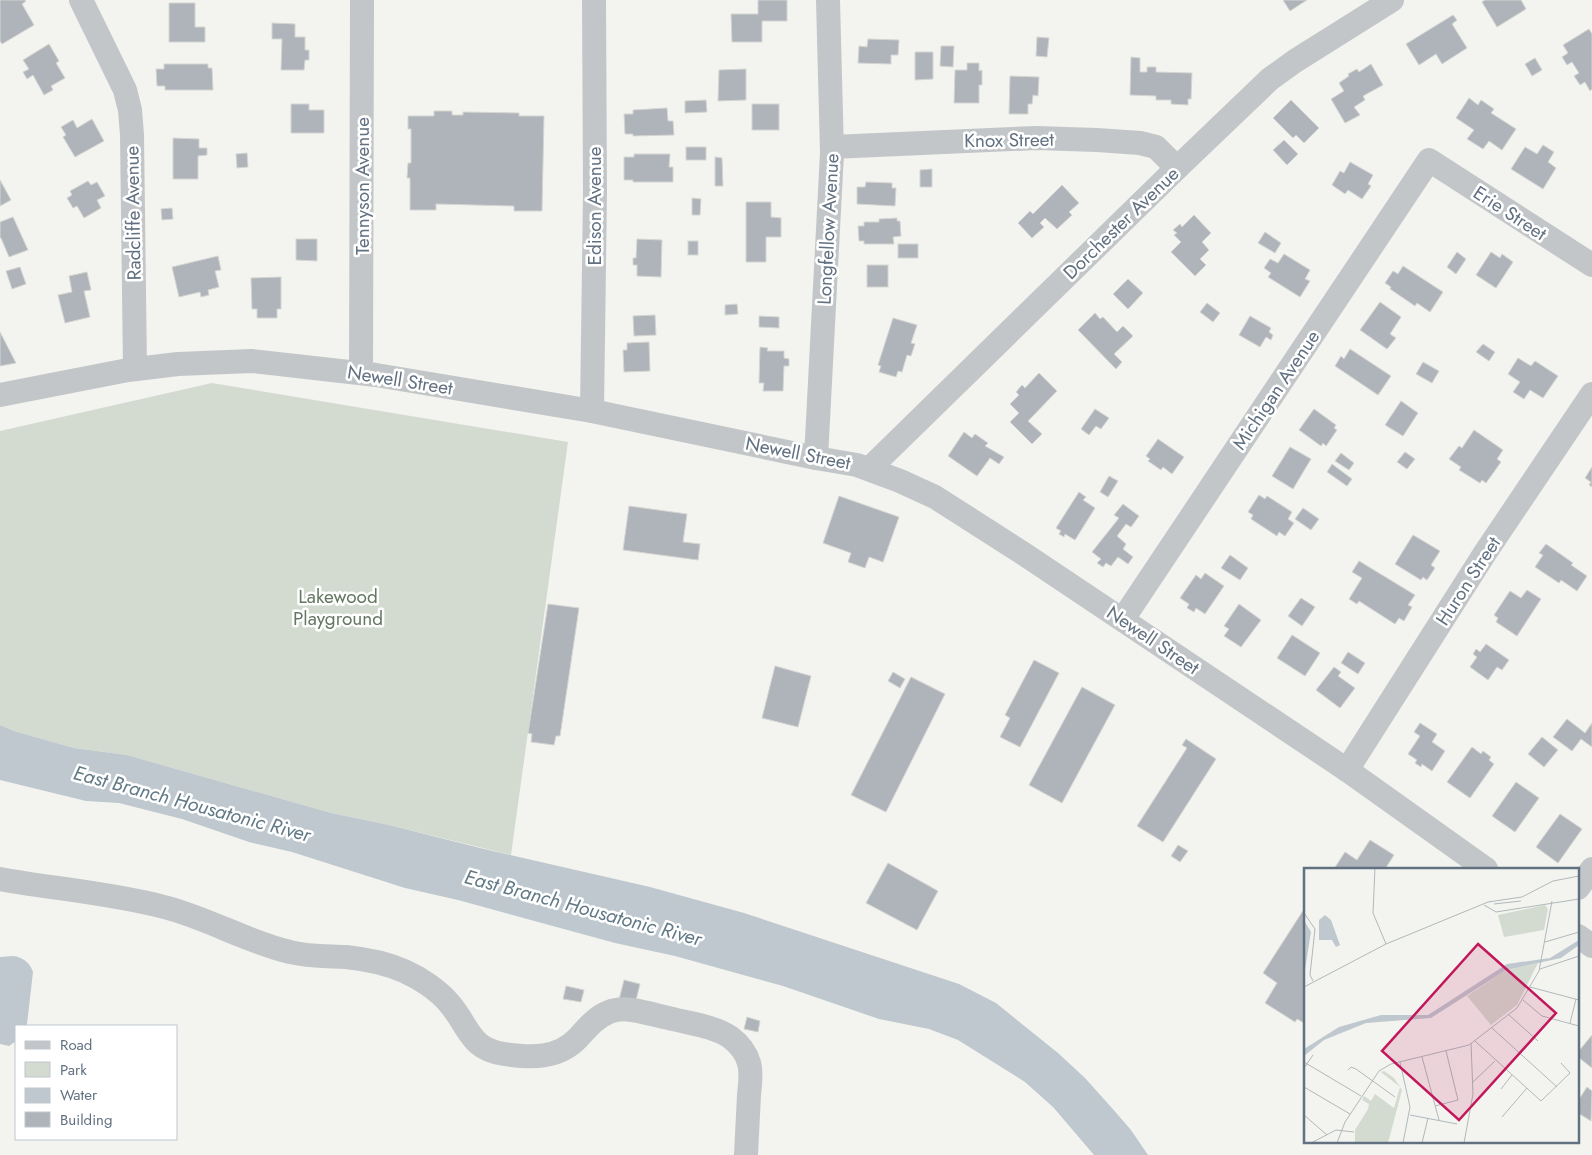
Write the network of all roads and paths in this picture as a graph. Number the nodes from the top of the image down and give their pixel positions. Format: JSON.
{"nodes":[{"id":1,"x":81,"y":0,"type":"edge"},
{"id":2,"x":362,"y":0,"type":"edge"},
{"id":3,"x":594,"y":0,"type":"edge"},
{"id":4,"x":828,"y":0,"type":"edge"},
{"id":5,"x":1392,"y":0,"type":"edge"},
{"id":6,"x":832,"y":147,"type":"junction"},
{"id":7,"x":1429,"y":160,"type":"joint"},
{"id":8,"x":1177,"y":168,"type":"junction"},
{"id":9,"x":1592,"y":265,"type":"edge"},
{"id":10,"x":135,"y":369,"type":"junction"},
{"id":11,"x":361,"y":373,"type":"junction"},
{"id":12,"x":1592,"y":394,"type":"edge"},
{"id":13,"x":0,"y":395,"type":"edge"},
{"id":14,"x":592,"y":411,"type":"junction"},
{"id":15,"x":816,"y":458,"type":"junction"},
{"id":16,"x":869,"y":469,"type":"junction"},
{"id":17,"x":1123,"y":619,"type":"junction"},
{"id":18,"x":1347,"y":770,"type":"junction"},
{"id":19,"x":1485,"y":868,"type":"edge"},
{"id":20,"x":1592,"y":869,"type":"edge"},
{"id":21,"x":0,"y":879,"type":"edge"},
{"id":22,"x":1580,"y":885,"type":"edge"},
{"id":23,"x":1580,"y":937,"type":"edge"},
{"id":24,"x":1592,"y":946,"type":"edge"},
{"id":25,"x":746,"y":1155,"type":"edge"}],
"edges":[{"from":1,"to":10,"type":"street","name":"Radcliffe Avenue"},
{"from":2,"to":11,"type":"street","name":"Tennyson Avenue"},
{"from":3,"to":14,"type":"street","name":"Edison Avenue"},
{"from":4,"to":6,"type":"street","name":"Longfellow Avenue"},
{"from":5,"to":8,"type":"street","name":"Dorchester Avenue"},
{"from":6,"to":8,"type":"street","name":"Knox Street"},
{"from":6,"to":15,"type":"street","name":"Longfellow Avenue"},
{"from":7,"to":9,"type":"street","name":"Erie Street"},
{"from":7,"to":17,"type":"street","name":"Michigan Avenue"},
{"from":8,"to":16,"type":"street","name":"Dorchester Avenue"},
{"from":10,"to":11,"type":"street","name":"Newell Street"},
{"from":10,"to":13,"type":"street","name":"Newell Street"},
{"from":11,"to":14,"type":"street","name":"Newell Street"},
{"from":12,"to":18,"type":"street","name":"Huron Street"},
{"from":14,"to":15,"type":"street","name":"Newell Street"},
{"from":15,"to":16,"type":"street","name":"Newell Street"},
{"from":16,"to":17,"type":"street","name":"Newell Street"},
{"from":17,"to":18,"type":"street","name":"Newell Street"},
{"from":18,"to":19,"type":"street","name":"Newell Street"},
{"from":20,"to":22,"type":"street"},
{"from":21,"to":25,"type":"street"},
{"from":23,"to":24,"type":"street"}]}
